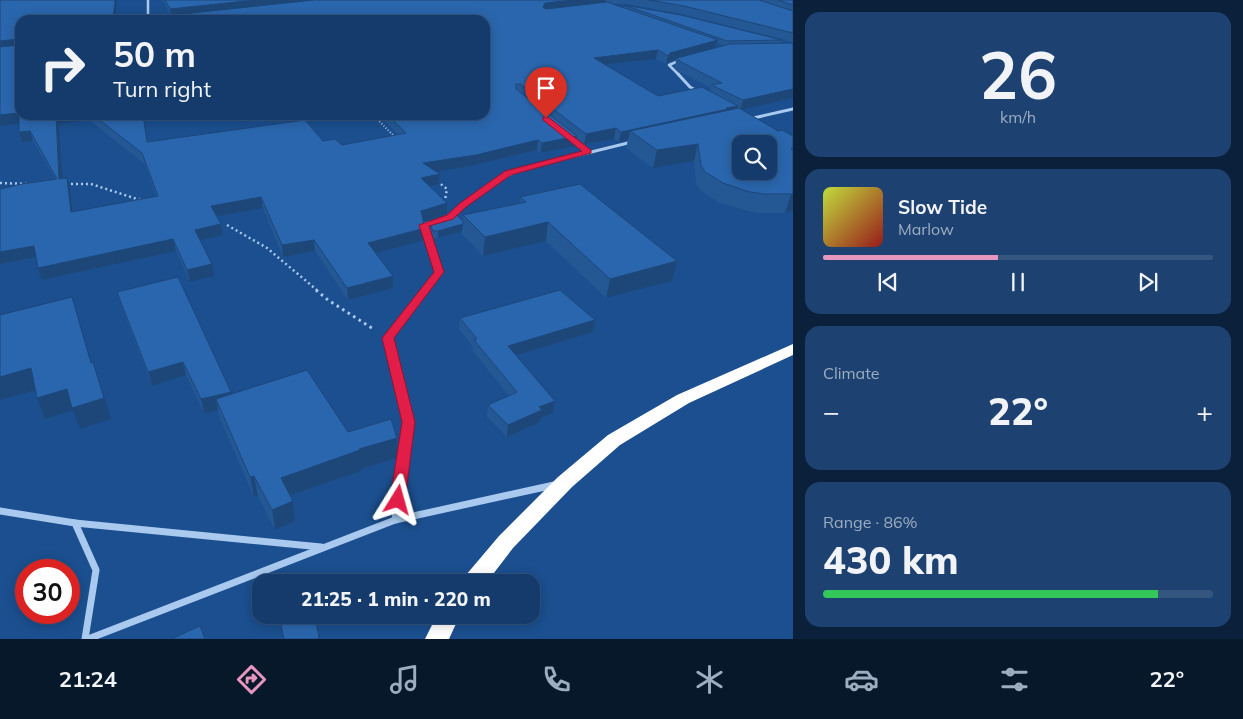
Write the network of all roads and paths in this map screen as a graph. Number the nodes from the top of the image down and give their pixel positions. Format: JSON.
{"nodes":[{"id":1,"x":148,"y":0,"type":"edge"},
{"id":2,"x":148,"y":15,"type":"edge"},
{"id":3,"x":683,"y":60,"type":"edge"},
{"id":4,"x":703,"y":95,"type":"edge"},
{"id":5,"x":793,"y":109,"type":"edge"},
{"id":6,"x":741,"y":118,"type":"edge"},
{"id":7,"x":378,"y":120,"type":"edge"},
{"id":8,"x":567,"y":135,"type":"edge"},
{"id":9,"x":635,"y":141,"type":"edge"},
{"id":10,"x":398,"y":142,"type":"edge"},
{"id":11,"x":588,"y":152,"type":"junction"},
{"id":12,"x":434,"y":179,"type":"edge"},
{"id":13,"x":0,"y":182,"type":"edge"},
{"id":14,"x":36,"y":184,"type":"edge"},
{"id":15,"x":64,"y":184,"type":"edge"},
{"id":16,"x":144,"y":202,"type":"edge"},
{"id":17,"x":450,"y":217,"type":"junction"},
{"id":18,"x":227,"y":225,"type":"dead end"},
{"id":19,"x":388,"y":338,"type":"junction"},
{"id":20,"x":793,"y":349,"type":"edge"},
{"id":21,"x":565,"y":482,"type":"junction"},
{"id":22,"x":0,"y":511,"type":"edge"},
{"id":23,"x":395,"y":520,"type":"junction"},
{"id":24,"x":75,"y":523,"type":"junction"},
{"id":25,"x":324,"y":547,"type":"junction"},
{"id":26,"x":480,"y":574,"type":"edge"},
{"id":27,"x":444,"y":624,"type":"edge"},
{"id":28,"x":86,"y":639,"type":"edge"},
{"id":29,"x":437,"y":639,"type":"edge"}],
"edges":[{"from":1,"to":2,"type":"street"},
{"from":3,"to":4,"type":"street"},
{"from":5,"to":6,"type":"street"},
{"from":7,"to":10,"type":"path"},
{"from":8,"to":11,"type":"street"},
{"from":9,"to":11,"type":"street"},
{"from":11,"to":17,"type":"street"},
{"from":12,"to":17,"type":"path"},
{"from":13,"to":14,"type":"path"},
{"from":15,"to":16,"type":"path"},
{"from":17,"to":19,"type":"street"},
{"from":18,"to":19,"type":"path"},
{"from":19,"to":23,"type":"street"},
{"from":20,"to":21,"type":"highway"},
{"from":21,"to":23,"type":"street"},
{"from":21,"to":26,"type":"highway"},
{"from":22,"to":24,"type":"street"},
{"from":23,"to":25,"type":"street"},
{"from":24,"to":25,"type":"street"},
{"from":24,"to":28,"type":"street"},
{"from":25,"to":28,"type":"street"},
{"from":27,"to":29,"type":"highway"}]}
